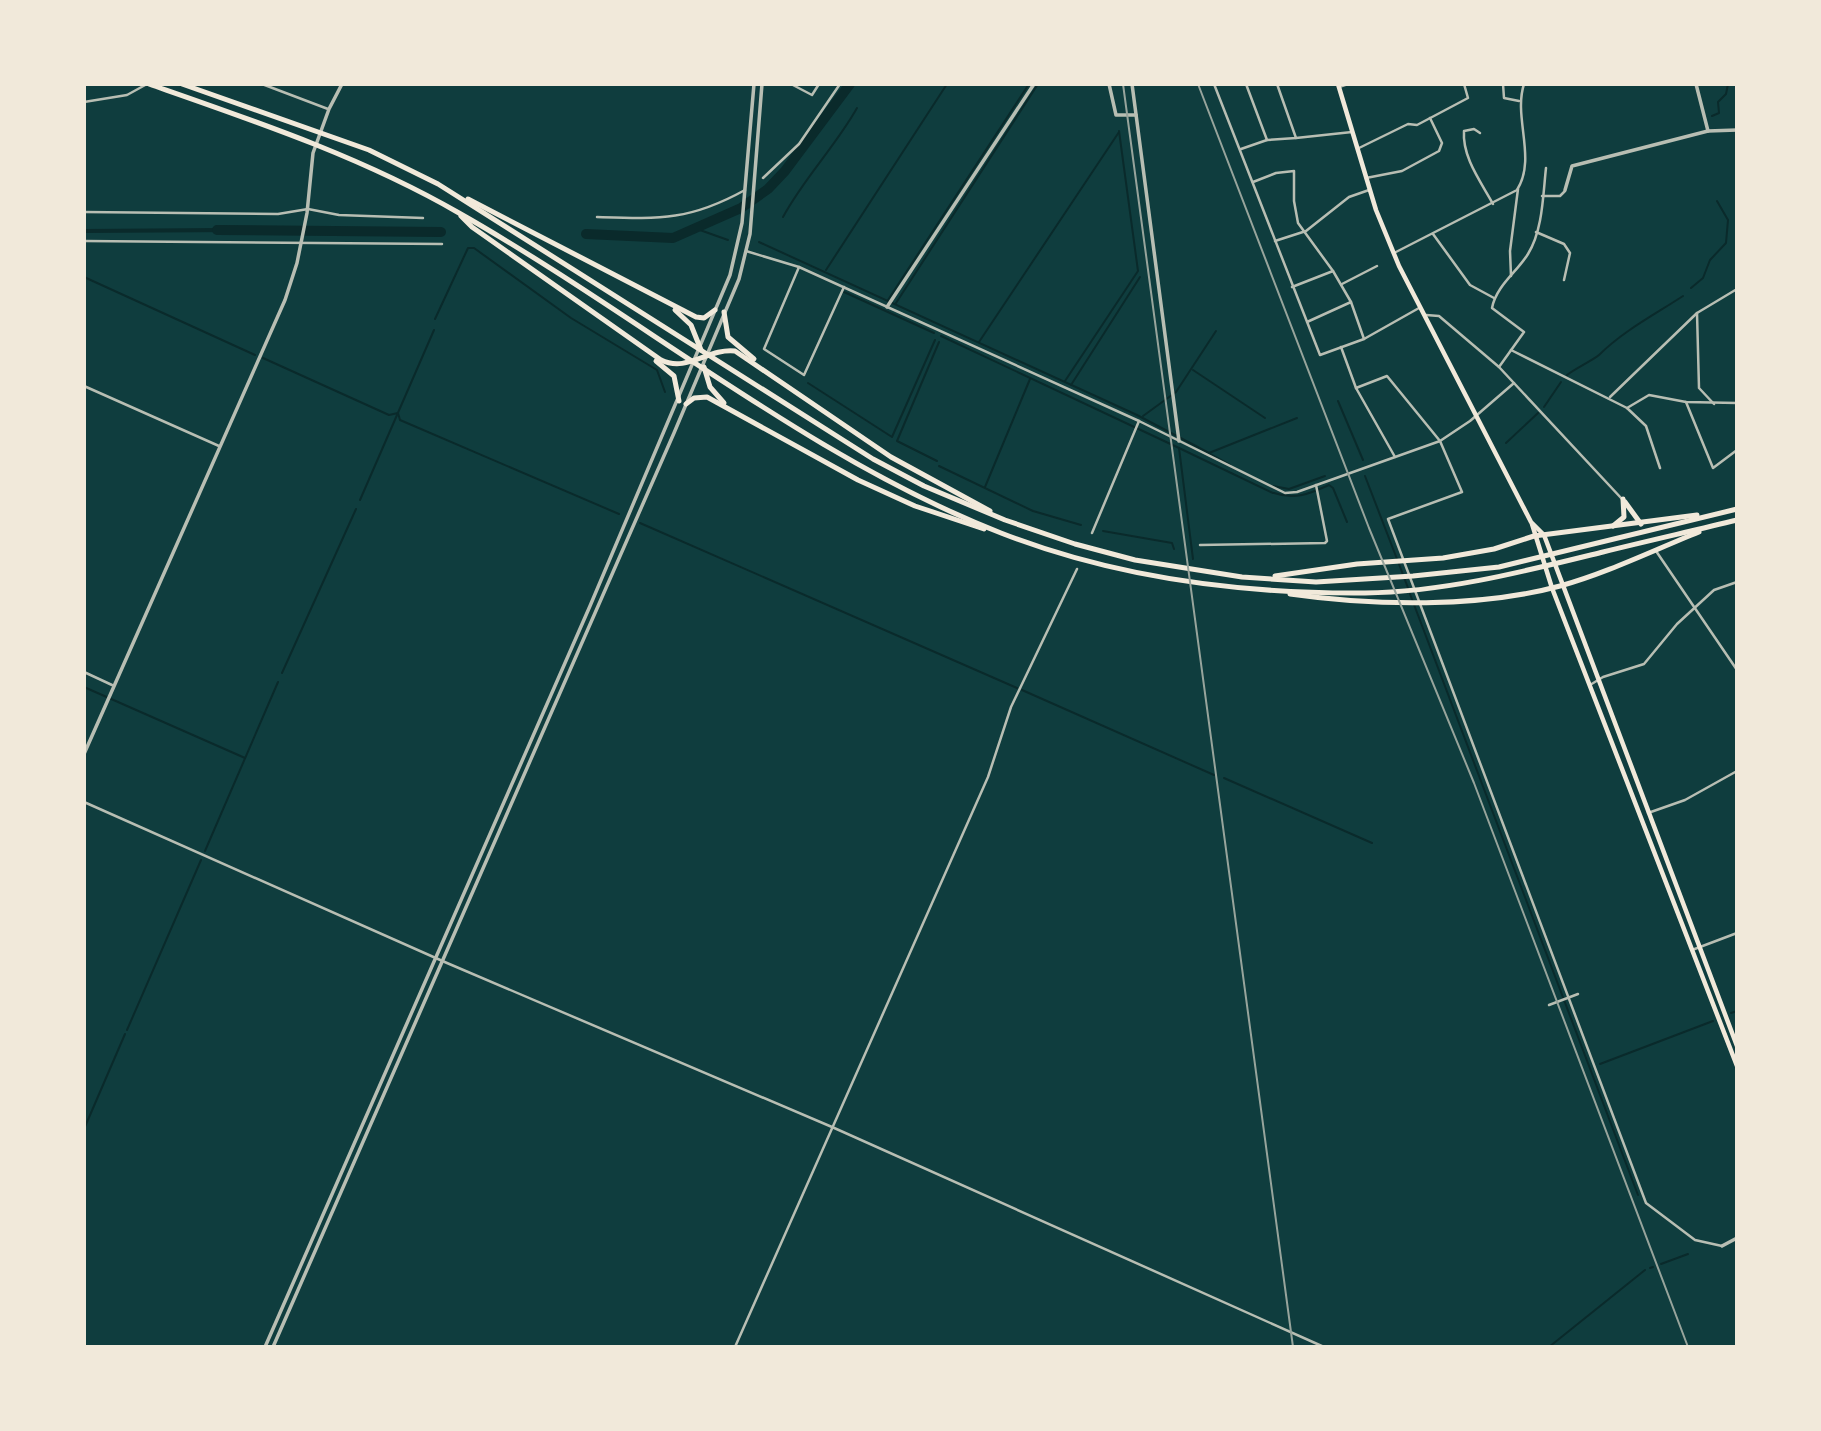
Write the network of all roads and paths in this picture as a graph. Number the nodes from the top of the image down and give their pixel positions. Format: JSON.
{"nodes":[{"id":1,"x":148,"y":84,"type":"edge"},
{"id":2,"x":182,"y":84,"type":"edge"},
{"id":3,"x":262,"y":84,"type":"edge"},
{"id":4,"x":342,"y":84,"type":"edge"},
{"id":5,"x":754,"y":84,"type":"edge"},
{"id":6,"x":762,"y":84,"type":"edge"},
{"id":7,"x":791,"y":84,"type":"edge"},
{"id":8,"x":819,"y":84,"type":"edge"},
{"id":9,"x":840,"y":84,"type":"edge"},
{"id":10,"x":1034,"y":84,"type":"edge"},
{"id":11,"x":1110,"y":84,"type":"edge"},
{"id":12,"x":1132,"y":84,"type":"edge"},
{"id":13,"x":1214,"y":84,"type":"edge"},
{"id":14,"x":1246,"y":84,"type":"edge"},
{"id":15,"x":1277,"y":84,"type":"edge"},
{"id":16,"x":1348,"y":84,"type":"edge"},
{"id":17,"x":1464,"y":84,"type":"edge"},
{"id":18,"x":1503,"y":84,"type":"edge"},
{"id":19,"x":1524,"y":84,"type":"edge"},
{"id":20,"x":1696,"y":84,"type":"edge"},
{"id":21,"x":1338,"y":85,"type":"edge"},
{"id":22,"x":1519,"y":101,"type":"junction"},
{"id":23,"x":84,"y":102,"type":"edge"},
{"id":24,"x":329,"y":109,"type":"junction"},
{"id":25,"x":1136,"y":115,"type":"junction"},
{"id":26,"x":1430,"y":118,"type":"junction"},
{"id":27,"x":1737,"y":130,"type":"edge"},
{"id":28,"x":1708,"y":131,"type":"junction"},
{"id":29,"x":1352,"y":132,"type":"junction"},
{"id":30,"x":1480,"y":133,"type":"dead end"},
{"id":31,"x":1296,"y":138,"type":"junction"},
{"id":32,"x":1267,"y":140,"type":"junction"},
{"id":33,"x":1241,"y":149,"type":"junction"},
{"id":34,"x":1357,"y":149,"type":"junction"},
{"id":35,"x":1546,"y":168,"type":"dead end"},
{"id":36,"x":763,"y":178,"type":"dead end"},
{"id":37,"x":1366,"y":178,"type":"junction"},
{"id":38,"x":1253,"y":182,"type":"junction"},
{"id":39,"x":1519,"y":186,"type":"junction"},
{"id":40,"x":745,"y":189,"type":"junction"},
{"id":41,"x":1369,"y":190,"type":"junction"},
{"id":42,"x":1565,"y":190,"type":"joint"},
{"id":43,"x":461,"y":196,"type":"junction"},
{"id":44,"x":1542,"y":196,"type":"junction"},
{"id":45,"x":1493,"y":204,"type":"junction"},
{"id":46,"x":454,"y":209,"type":"junction"},
{"id":47,"x":308,"y":211,"type":"junction"},
{"id":48,"x":84,"y":212,"type":"edge"},
{"id":49,"x":597,"y":217,"type":"dead end"},
{"id":50,"x":423,"y":218,"type":"dead end"},
{"id":51,"x":1306,"y":231,"type":"junction"},
{"id":52,"x":1536,"y":232,"type":"junction"},
{"id":53,"x":1433,"y":234,"type":"junction"},
{"id":54,"x":84,"y":241,"type":"edge"},
{"id":55,"x":1275,"y":241,"type":"junction"},
{"id":56,"x":301,"y":242,"type":"junction"},
{"id":57,"x":442,"y":244,"type":"dead end"},
{"id":58,"x":746,"y":251,"type":"junction"},
{"id":59,"x":1394,"y":253,"type":"junction"},
{"id":60,"x":1377,"y":266,"type":"dead end"},
{"id":61,"x":799,"y":267,"type":"junction"},
{"id":62,"x":1334,"y":271,"type":"junction"},
{"id":63,"x":1511,"y":276,"type":"junction"},
{"id":64,"x":1564,"y":281,"type":"dead end"},
{"id":65,"x":1342,"y":284,"type":"junction"},
{"id":66,"x":844,"y":287,"type":"junction"},
{"id":67,"x":1293,"y":287,"type":"junction"},
{"id":68,"x":1737,"y":289,"type":"edge"},
{"id":69,"x":1494,"y":298,"type":"junction"},
{"id":70,"x":1352,"y":302,"type":"junction"},
{"id":71,"x":669,"y":304,"type":"junction"},
{"id":72,"x":887,"y":306,"type":"junction"},
{"id":73,"x":1419,"y":308,"type":"junction"},
{"id":74,"x":715,"y":310,"type":"junction"},
{"id":75,"x":724,"y":312,"type":"junction"},
{"id":76,"x":1697,"y":313,"type":"junction"},
{"id":77,"x":1423,"y":317,"type":"junction"},
{"id":78,"x":1307,"y":322,"type":"junction"},
{"id":79,"x":1364,"y":339,"type":"junction"},
{"id":80,"x":701,"y":347,"type":"junction"},
{"id":81,"x":1341,"y":347,"type":"junction"},
{"id":82,"x":644,"y":350,"type":"junction"},
{"id":83,"x":1511,"y":350,"type":"junction"},
{"id":84,"x":702,"y":359,"type":"junction"},
{"id":85,"x":1737,"y":360,"type":"edge"},
{"id":86,"x":1499,"y":367,"type":"junction"},
{"id":87,"x":768,"y":371,"type":"junction"},
{"id":88,"x":1514,"y":383,"type":"junction"},
{"id":89,"x":84,"y":386,"type":"edge"},
{"id":90,"x":1356,"y":388,"type":"junction"},
{"id":91,"x":1610,"y":397,"type":"junction"},
{"id":92,"x":679,"y":401,"type":"junction"},
{"id":93,"x":1686,"y":402,"type":"junction"},
{"id":94,"x":1737,"y":403,"type":"edge"},
{"id":95,"x":686,"y":404,"type":"junction"},
{"id":96,"x":1714,"y":404,"type":"junction"},
{"id":97,"x":729,"y":407,"type":"junction"},
{"id":98,"x":1627,"y":408,"type":"junction"},
{"id":99,"x":1476,"y":415,"type":"junction"},
{"id":100,"x":1737,"y":419,"type":"edge"},
{"id":101,"x":1139,"y":421,"type":"junction"},
{"id":102,"x":1178,"y":439,"type":"junction"},
{"id":103,"x":1440,"y":441,"type":"junction"},
{"id":104,"x":219,"y":446,"type":"junction"},
{"id":105,"x":1737,"y":450,"type":"edge"},
{"id":106,"x":1395,"y":457,"type":"junction"},
{"id":107,"x":1660,"y":468,"type":"dead end"},
{"id":108,"x":1317,"y":489,"type":"junction"},
{"id":109,"x":1623,"y":499,"type":"junction"},
{"id":110,"x":1737,"y":509,"type":"edge"},
{"id":111,"x":1714,"y":514,"type":"junction"},
{"id":112,"x":1005,"y":520,"type":"junction"},
{"id":113,"x":1737,"y":520,"type":"edge"},
{"id":114,"x":1531,"y":522,"type":"junction"},
{"id":115,"x":1641,"y":524,"type":"junction"},
{"id":116,"x":1715,"y":525,"type":"junction"},
{"id":117,"x":1610,"y":527,"type":"junction"},
{"id":118,"x":1000,"y":533,"type":"junction"},
{"id":119,"x":1092,"y":533,"type":"dead end"},
{"id":120,"x":1534,"y":536,"type":"junction"},
{"id":121,"x":1544,"y":536,"type":"junction"},
{"id":122,"x":1200,"y":545,"type":"dead end"},
{"id":123,"x":1655,"y":550,"type":"junction"},
{"id":124,"x":1077,"y":569,"type":"dead end"},
{"id":125,"x":1265,"y":578,"type":"junction"},
{"id":126,"x":1737,"y":582,"type":"edge"},
{"id":127,"x":1563,"y":585,"type":"junction"},
{"id":128,"x":1552,"y":588,"type":"junction"},
{"id":129,"x":1265,"y":591,"type":"junction"},
{"id":130,"x":1694,"y":608,"type":"junction"},
{"id":131,"x":1737,"y":669,"type":"edge"},
{"id":132,"x":84,"y":673,"type":"edge"},
{"id":133,"x":1598,"y":682,"type":"junction"},
{"id":134,"x":113,"y":685,"type":"junction"},
{"id":135,"x":1590,"y":685,"type":"junction"},
{"id":136,"x":84,"y":754,"type":"edge"},
{"id":137,"x":1737,"y":771,"type":"edge"},
{"id":138,"x":84,"y":802,"type":"edge"},
{"id":139,"x":1648,"y":813,"type":"junction"},
{"id":140,"x":1737,"y":933,"type":"edge"},
{"id":141,"x":1699,"y":947,"type":"junction"},
{"id":142,"x":1692,"y":950,"type":"junction"},
{"id":143,"x":436,"y":957,"type":"junction"},
{"id":144,"x":442,"y":960,"type":"junction"},
{"id":145,"x":1578,"y":994,"type":"dead end"},
{"id":146,"x":1566,"y":999,"type":"junction"},
{"id":147,"x":1549,"y":1005,"type":"dead end"},
{"id":148,"x":1737,"y":1046,"type":"edge"},
{"id":149,"x":1737,"y":1066,"type":"edge"},
{"id":150,"x":832,"y":1127,"type":"junction"},
{"id":151,"x":1737,"y":1238,"type":"edge"},
{"id":152,"x":1722,"y":1246,"type":"joint"},
{"id":153,"x":265,"y":1347,"type":"edge"},
{"id":154,"x":273,"y":1347,"type":"edge"},
{"id":155,"x":735,"y":1347,"type":"edge"},
{"id":156,"x":1324,"y":1347,"type":"edge"}],
"edges":[{"from":1,"to":23,"type":"street"},
{"from":1,"to":46,"type":"highway"},
{"from":2,"to":43,"type":"highway"},
{"from":3,"to":24,"type":"street"},
{"from":4,"to":24,"type":"street"},
{"from":5,"to":40,"type":"street"},
{"from":6,"to":58,"type":"street"},
{"from":7,"to":8,"type":"street"},
{"from":9,"to":36,"type":"street"},
{"from":10,"to":72,"type":"street"},
{"from":11,"to":25,"type":"street"},
{"from":12,"to":25,"type":"street"},
{"from":13,"to":33,"type":"street"},
{"from":14,"to":32,"type":"street"},
{"from":15,"to":31,"type":"street"},
{"from":16,"to":21,"type":"street"},
{"from":17,"to":26,"type":"street"},
{"from":18,"to":22,"type":"street"},
{"from":19,"to":22,"type":"street"},
{"from":20,"to":28,"type":"street"},
{"from":21,"to":29,"type":"main road"},
{"from":22,"to":39,"type":"street"},
{"from":24,"to":47,"type":"street"},
{"from":25,"to":102,"type":"street"},
{"from":26,"to":34,"type":"street"},
{"from":26,"to":37,"type":"street"},
{"from":27,"to":28,"type":"street"},
{"from":28,"to":42,"type":"street"},
{"from":29,"to":31,"type":"street"},
{"from":29,"to":34,"type":"main road"},
{"from":30,"to":45,"type":"street"},
{"from":31,"to":32,"type":"street"},
{"from":32,"to":33,"type":"street"},
{"from":33,"to":38,"type":"street"},
{"from":34,"to":37,"type":"main road"},
{"from":35,"to":44,"type":"street"},
{"from":37,"to":41,"type":"main road"},
{"from":38,"to":51,"type":"street"},
{"from":38,"to":55,"type":"street"},
{"from":39,"to":45,"type":"street"},
{"from":39,"to":63,"type":"street"},
{"from":40,"to":49,"type":"street"},
{"from":40,"to":74,"type":"street"},
{"from":41,"to":51,"type":"street"},
{"from":41,"to":59,"type":"main road"},
{"from":42,"to":44,"type":"street"},
{"from":43,"to":71,"type":"highway"},
{"from":43,"to":112,"type":"highway"},
{"from":44,"to":52,"type":"street"},
{"from":45,"to":53,"type":"street"},
{"from":46,"to":82,"type":"highway"},
{"from":46,"to":118,"type":"highway"},
{"from":47,"to":48,"type":"street"},
{"from":47,"to":50,"type":"street"},
{"from":47,"to":56,"type":"street"},
{"from":51,"to":55,"type":"street"},
{"from":51,"to":62,"type":"street"},
{"from":52,"to":63,"type":"street"},
{"from":52,"to":64,"type":"street"},
{"from":53,"to":59,"type":"street"},
{"from":53,"to":69,"type":"street"},
{"from":54,"to":56,"type":"street"},
{"from":55,"to":67,"type":"street"},
{"from":56,"to":57,"type":"street"},
{"from":56,"to":104,"type":"street"},
{"from":58,"to":61,"type":"street"},
{"from":58,"to":75,"type":"street"},
{"from":59,"to":73,"type":"main road"},
{"from":60,"to":65,"type":"street"},
{"from":61,"to":66,"type":"street"},
{"from":61,"to":66,"type":"street"},
{"from":62,"to":65,"type":"street"},
{"from":62,"to":67,"type":"street"},
{"from":63,"to":69,"type":"street"},
{"from":65,"to":70,"type":"street"},
{"from":66,"to":72,"type":"street"},
{"from":67,"to":78,"type":"street"},
{"from":68,"to":76,"type":"street"},
{"from":69,"to":83,"type":"street"},
{"from":70,"to":78,"type":"street"},
{"from":70,"to":79,"type":"street"},
{"from":71,"to":74,"type":"highway"},
{"from":71,"to":80,"type":"highway"},
{"from":72,"to":101,"type":"street"},
{"from":73,"to":77,"type":"main road"},
{"from":73,"to":79,"type":"street"},
{"from":74,"to":80,"type":"street"},
{"from":75,"to":84,"type":"street"},
{"from":75,"to":87,"type":"highway"},
{"from":76,"to":91,"type":"street"},
{"from":76,"to":96,"type":"street"},
{"from":77,"to":86,"type":"street"},
{"from":77,"to":99,"type":"main road"},
{"from":78,"to":81,"type":"street"},
{"from":79,"to":81,"type":"street"},
{"from":80,"to":84,"type":"highway"},
{"from":81,"to":90,"type":"street"},
{"from":82,"to":84,"type":"highway"},
{"from":82,"to":92,"type":"highway"},
{"from":83,"to":86,"type":"street"},
{"from":83,"to":91,"type":"street"},
{"from":84,"to":87,"type":"highway"},
{"from":84,"to":92,"type":"street"},
{"from":84,"to":95,"type":"street"},
{"from":84,"to":97,"type":"highway"},
{"from":85,"to":94,"type":"street"},
{"from":86,"to":88,"type":"street"},
{"from":87,"to":112,"type":"highway"},
{"from":88,"to":99,"type":"street"},
{"from":88,"to":109,"type":"street"},
{"from":89,"to":104,"type":"street"},
{"from":90,"to":103,"type":"street"},
{"from":90,"to":106,"type":"street"},
{"from":91,"to":98,"type":"street"},
{"from":92,"to":143,"type":"street"},
{"from":93,"to":96,"type":"street"},
{"from":93,"to":98,"type":"street"},
{"from":93,"to":105,"type":"street"},
{"from":94,"to":96,"type":"street"},
{"from":94,"to":100,"type":"street"},
{"from":95,"to":97,"type":"highway"},
{"from":95,"to":144,"type":"street"},
{"from":97,"to":118,"type":"highway"},
{"from":98,"to":107,"type":"street"},
{"from":99,"to":103,"type":"street"},
{"from":99,"to":114,"type":"main road"},
{"from":101,"to":102,"type":"street"},
{"from":101,"to":119,"type":"street"},
{"from":102,"to":108,"type":"street"},
{"from":103,"to":106,"type":"street"},
{"from":103,"to":146,"type":"street"},
{"from":104,"to":134,"type":"street"},
{"from":106,"to":108,"type":"street"},
{"from":108,"to":122,"type":"street"},
{"from":109,"to":115,"type":"highway"},
{"from":109,"to":117,"type":"highway"},
{"from":110,"to":111,"type":"highway"},
{"from":111,"to":115,"type":"highway"},
{"from":111,"to":125,"type":"highway"},
{"from":112,"to":125,"type":"highway"},
{"from":113,"to":116,"type":"highway"},
{"from":114,"to":120,"type":"main road"},
{"from":114,"to":121,"type":"main road"},
{"from":115,"to":117,"type":"highway"},
{"from":116,"to":123,"type":"highway"},
{"from":116,"to":129,"type":"highway"},
{"from":117,"to":121,"type":"highway"},
{"from":118,"to":129,"type":"highway"},
{"from":120,"to":121,"type":"highway"},
{"from":120,"to":125,"type":"highway"},
{"from":120,"to":128,"type":"main road"},
{"from":121,"to":127,"type":"main road"},
{"from":123,"to":127,"type":"highway"},
{"from":123,"to":130,"type":"street"},
{"from":124,"to":150,"type":"street"},
{"from":126,"to":130,"type":"street"},
{"from":127,"to":128,"type":"highway"},
{"from":127,"to":133,"type":"main road"},
{"from":128,"to":129,"type":"highway"},
{"from":128,"to":135,"type":"main road"},
{"from":130,"to":131,"type":"street"},
{"from":130,"to":133,"type":"street"},
{"from":132,"to":134,"type":"street"},
{"from":133,"to":135,"type":"street"},
{"from":133,"to":139,"type":"main road"},
{"from":134,"to":136,"type":"street"},
{"from":135,"to":142,"type":"main road"},
{"from":137,"to":139,"type":"street"},
{"from":138,"to":143,"type":"street"},
{"from":139,"to":141,"type":"main road"},
{"from":140,"to":141,"type":"street"},
{"from":141,"to":142,"type":"street"},
{"from":141,"to":148,"type":"main road"},
{"from":142,"to":149,"type":"main road"},
{"from":143,"to":144,"type":"street"},
{"from":143,"to":153,"type":"street"},
{"from":144,"to":150,"type":"street"},
{"from":144,"to":154,"type":"street"},
{"from":145,"to":146,"type":"street"},
{"from":146,"to":147,"type":"street"},
{"from":146,"to":152,"type":"street"},
{"from":150,"to":155,"type":"street"},
{"from":150,"to":156,"type":"street"},
{"from":151,"to":152,"type":"street"}]}
